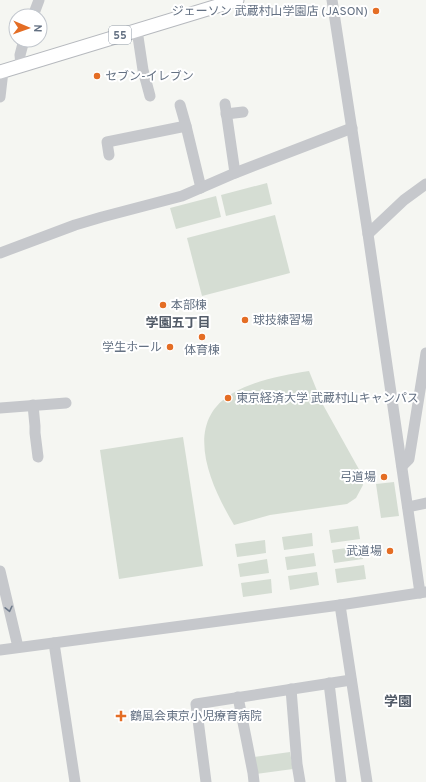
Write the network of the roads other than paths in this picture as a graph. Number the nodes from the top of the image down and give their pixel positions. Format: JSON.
{"nodes":[{"id":1,"x":237,"y":0,"type":"edge"},
{"id":2,"x":332,"y":0,"type":"edge"},
{"id":3,"x":137,"y":30,"type":"junction"},
{"id":4,"x":22,"y":48,"type":"edge"},
{"id":5,"x":21,"y":65,"type":"junction"},
{"id":6,"x":2,"y":71,"type":"edge"},
{"id":7,"x":150,"y":96,"type":"dead end"},
{"id":8,"x":0,"y":97,"type":"edge"},
{"id":9,"x":180,"y":105,"type":"dead end"},
{"id":10,"x":243,"y":112,"type":"dead end"},
{"id":11,"x":186,"y":126,"type":"junction"},
{"id":12,"x":352,"y":128,"type":"junction"},
{"id":13,"x":109,"y":155,"type":"dead end"},
{"id":14,"x":235,"y":173,"type":"junction"},
{"id":15,"x":426,"y":184,"type":"edge"},
{"id":16,"x":201,"y":188,"type":"junction"},
{"id":17,"x":368,"y":234,"type":"junction"},
{"id":18,"x":0,"y":253,"type":"edge"},
{"id":19,"x":426,"y":353,"type":"edge"},
{"id":20,"x":66,"y":403,"type":"dead end"},
{"id":21,"x":33,"y":405,"type":"junction"},
{"id":22,"x":0,"y":408,"type":"edge"},
{"id":23,"x":38,"y":457,"type":"dead end"},
{"id":24,"x":402,"y":466,"type":"junction"},
{"id":25,"x":426,"y":503,"type":"edge"},
{"id":26,"x":408,"y":507,"type":"junction"},
{"id":27,"x":0,"y":571,"type":"edge"},
{"id":28,"x":423,"y":592,"type":"edge"},
{"id":29,"x":340,"y":605,"type":"junction"},
{"id":30,"x":54,"y":643,"type":"junction"},
{"id":31,"x":18,"y":647,"type":"junction"},
{"id":32,"x":0,"y":650,"type":"edge"},
{"id":33,"x":351,"y":680,"type":"junction"},
{"id":34,"x":329,"y":684,"type":"junction"},
{"id":35,"x":290,"y":690,"type":"junction"},
{"id":36,"x":238,"y":698,"type":"junction"},
{"id":37,"x":75,"y":782,"type":"edge"},
{"id":38,"x":206,"y":782,"type":"edge"},
{"id":39,"x":254,"y":782,"type":"edge"},
{"id":40,"x":300,"y":782,"type":"edge"},
{"id":41,"x":341,"y":782,"type":"edge"},
{"id":42,"x":367,"y":782,"type":"edge"}],
"edges":[{"from":1,"to":3,"type":"main road","number":"55"},
{"from":2,"to":12,"type":"street"},
{"from":3,"to":5,"type":"main road","number":"55"},
{"from":3,"to":7,"type":"street"},
{"from":4,"to":5,"type":"street"},
{"from":5,"to":6,"type":"main road","number":"55"},
{"from":6,"to":8,"type":"street"},
{"from":9,"to":11,"type":"street"},
{"from":10,"to":14,"type":"street"},
{"from":11,"to":13,"type":"street"},
{"from":11,"to":16,"type":"street"},
{"from":12,"to":14,"type":"street"},
{"from":12,"to":17,"type":"street"},
{"from":14,"to":16,"type":"street"},
{"from":15,"to":17,"type":"street"},
{"from":16,"to":18,"type":"street"},
{"from":17,"to":24,"type":"street"},
{"from":19,"to":24,"type":"street"},
{"from":20,"to":21,"type":"street"},
{"from":21,"to":22,"type":"street"},
{"from":21,"to":23,"type":"street"},
{"from":24,"to":26,"type":"street"},
{"from":25,"to":26,"type":"street"},
{"from":26,"to":28,"type":"street"},
{"from":27,"to":31,"type":"street","one_way":true},
{"from":28,"to":29,"type":"street"},
{"from":29,"to":30,"type":"street"},
{"from":29,"to":33,"type":"street"},
{"from":30,"to":31,"type":"street"},
{"from":30,"to":37,"type":"street"},
{"from":31,"to":32,"type":"street"},
{"from":33,"to":34,"type":"street"},
{"from":33,"to":42,"type":"street"},
{"from":34,"to":35,"type":"street"},
{"from":34,"to":41,"type":"street"},
{"from":35,"to":36,"type":"street"},
{"from":35,"to":40,"type":"street"},
{"from":36,"to":38,"type":"street"},
{"from":36,"to":39,"type":"street"}]}
